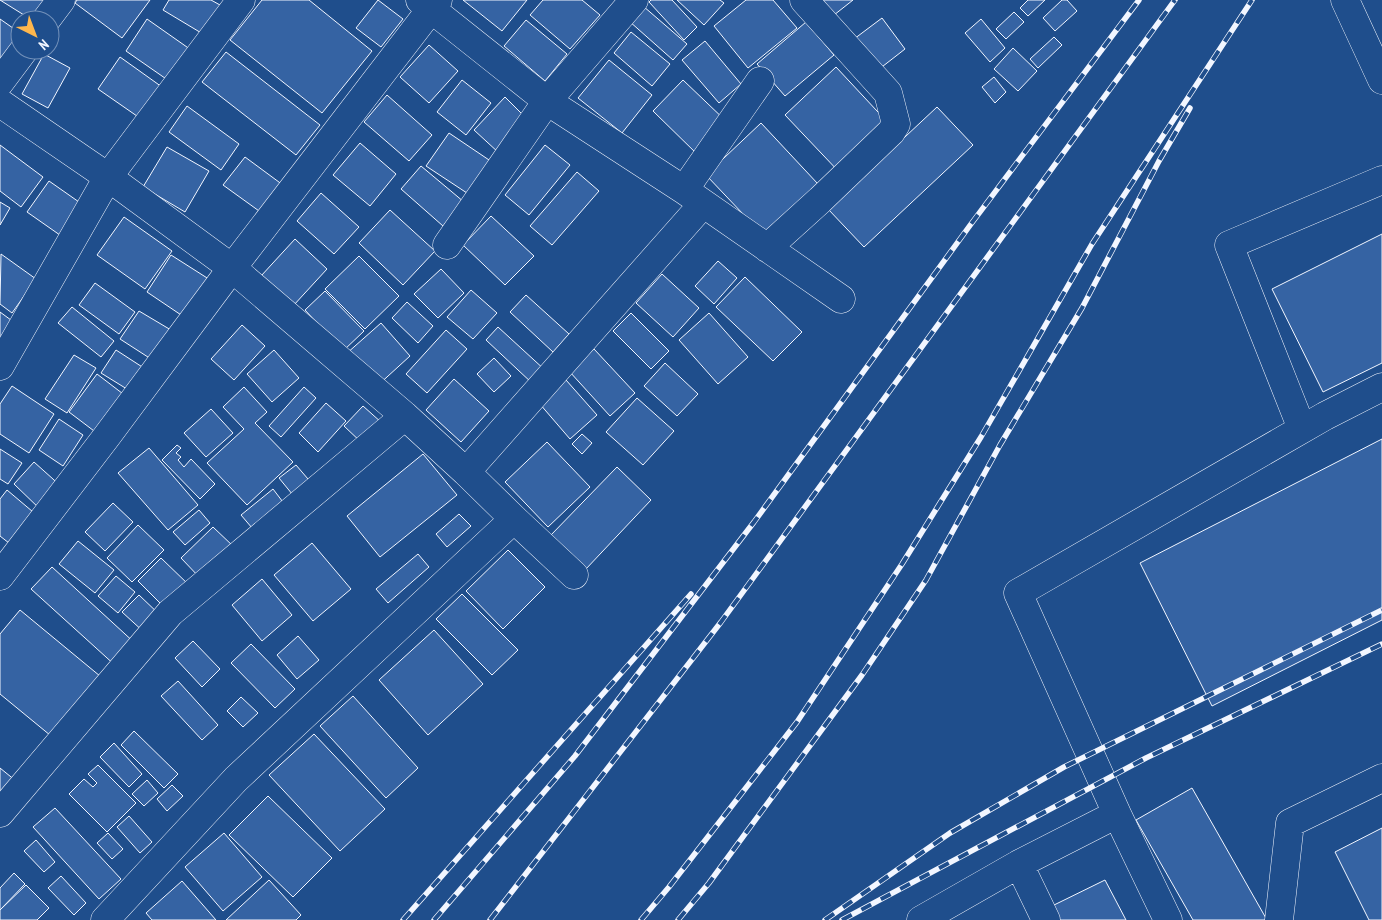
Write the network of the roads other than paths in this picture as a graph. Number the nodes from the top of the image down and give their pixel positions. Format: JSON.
{"nodes":[{"id":1,"x":241,"y":0,"type":"edge"},
{"id":2,"x":634,"y":0,"type":"edge"},
{"id":3,"x":804,"y":0,"type":"edge"},
{"id":4,"x":1345,"y":0,"type":"edge"},
{"id":5,"x":430,"y":3,"type":"edge"},
{"id":6,"x":16,"y":60,"type":"edge"},
{"id":7,"x":1382,"y":80,"type":"edge"},
{"id":8,"x":760,"y":81,"type":"dead end"},
{"id":9,"x":0,"y":82,"type":"edge"},
{"id":10,"x":547,"y":101,"type":"junction"},
{"id":11,"x":0,"y":102,"type":"edge"},
{"id":12,"x":108,"y":177,"type":"junction"},
{"id":13,"x":1382,"y":180,"type":"edge"},
{"id":14,"x":694,"y":197,"type":"junction"},
{"id":15,"x":447,"y":245,"type":"dead end"},
{"id":16,"x":767,"y":248,"type":"junction"},
{"id":17,"x":232,"y":268,"type":"junction"},
{"id":18,"x":841,"y":299,"type":"dead end"},
{"id":19,"x":0,"y":366,"type":"edge"},
{"id":20,"x":1382,"y":387,"type":"edge"},
{"id":21,"x":405,"y":416,"type":"junction"},
{"id":22,"x":1302,"y":429,"type":"junction"},
{"id":23,"x":466,"y":472,"type":"junction"},
{"id":24,"x":514,"y":519,"type":"junction"},
{"id":25,"x":574,"y":575,"type":"dead end"},
{"id":26,"x":0,"y":576,"type":"edge"},
{"id":27,"x":1382,"y":778,"type":"edge"},
{"id":28,"x":0,"y":813,"type":"edge"},
{"id":29,"x":1117,"y":814,"type":"junction"},
{"id":30,"x":1019,"y":864,"type":"junction"},
{"id":31,"x":105,"y":920,"type":"edge"},
{"id":32,"x":921,"y":920,"type":"edge"},
{"id":33,"x":1046,"y":920,"type":"edge"},
{"id":34,"x":1168,"y":920,"type":"edge"},
{"id":35,"x":1280,"y":920,"type":"edge"}],
"edges":[{"from":1,"to":12,"type":"street"},
{"from":2,"to":10,"type":"street"},
{"from":3,"to":16,"type":"street"},
{"from":4,"to":7,"type":"street"},
{"from":5,"to":10,"type":"street"},
{"from":5,"to":17,"type":"street"},
{"from":6,"to":9,"type":"street"},
{"from":8,"to":14,"type":"street"},
{"from":10,"to":14,"type":"street"},
{"from":10,"to":15,"type":"street"},
{"from":11,"to":12,"type":"street"},
{"from":12,"to":17,"type":"street"},
{"from":12,"to":19,"type":"street"},
{"from":13,"to":22,"type":"street"},
{"from":14,"to":16,"type":"street"},
{"from":14,"to":23,"type":"street"},
{"from":16,"to":18,"type":"street"},
{"from":17,"to":21,"type":"street"},
{"from":17,"to":26,"type":"street"},
{"from":20,"to":22,"type":"street"},
{"from":21,"to":23,"type":"street"},
{"from":21,"to":28,"type":"street"},
{"from":22,"to":29,"type":"street"},
{"from":23,"to":24,"type":"street"},
{"from":24,"to":25,"type":"street"},
{"from":24,"to":31,"type":"street"},
{"from":27,"to":35,"type":"street"},
{"from":29,"to":30,"type":"street"},
{"from":29,"to":34,"type":"street"},
{"from":30,"to":32,"type":"street"},
{"from":30,"to":33,"type":"street"}]}
